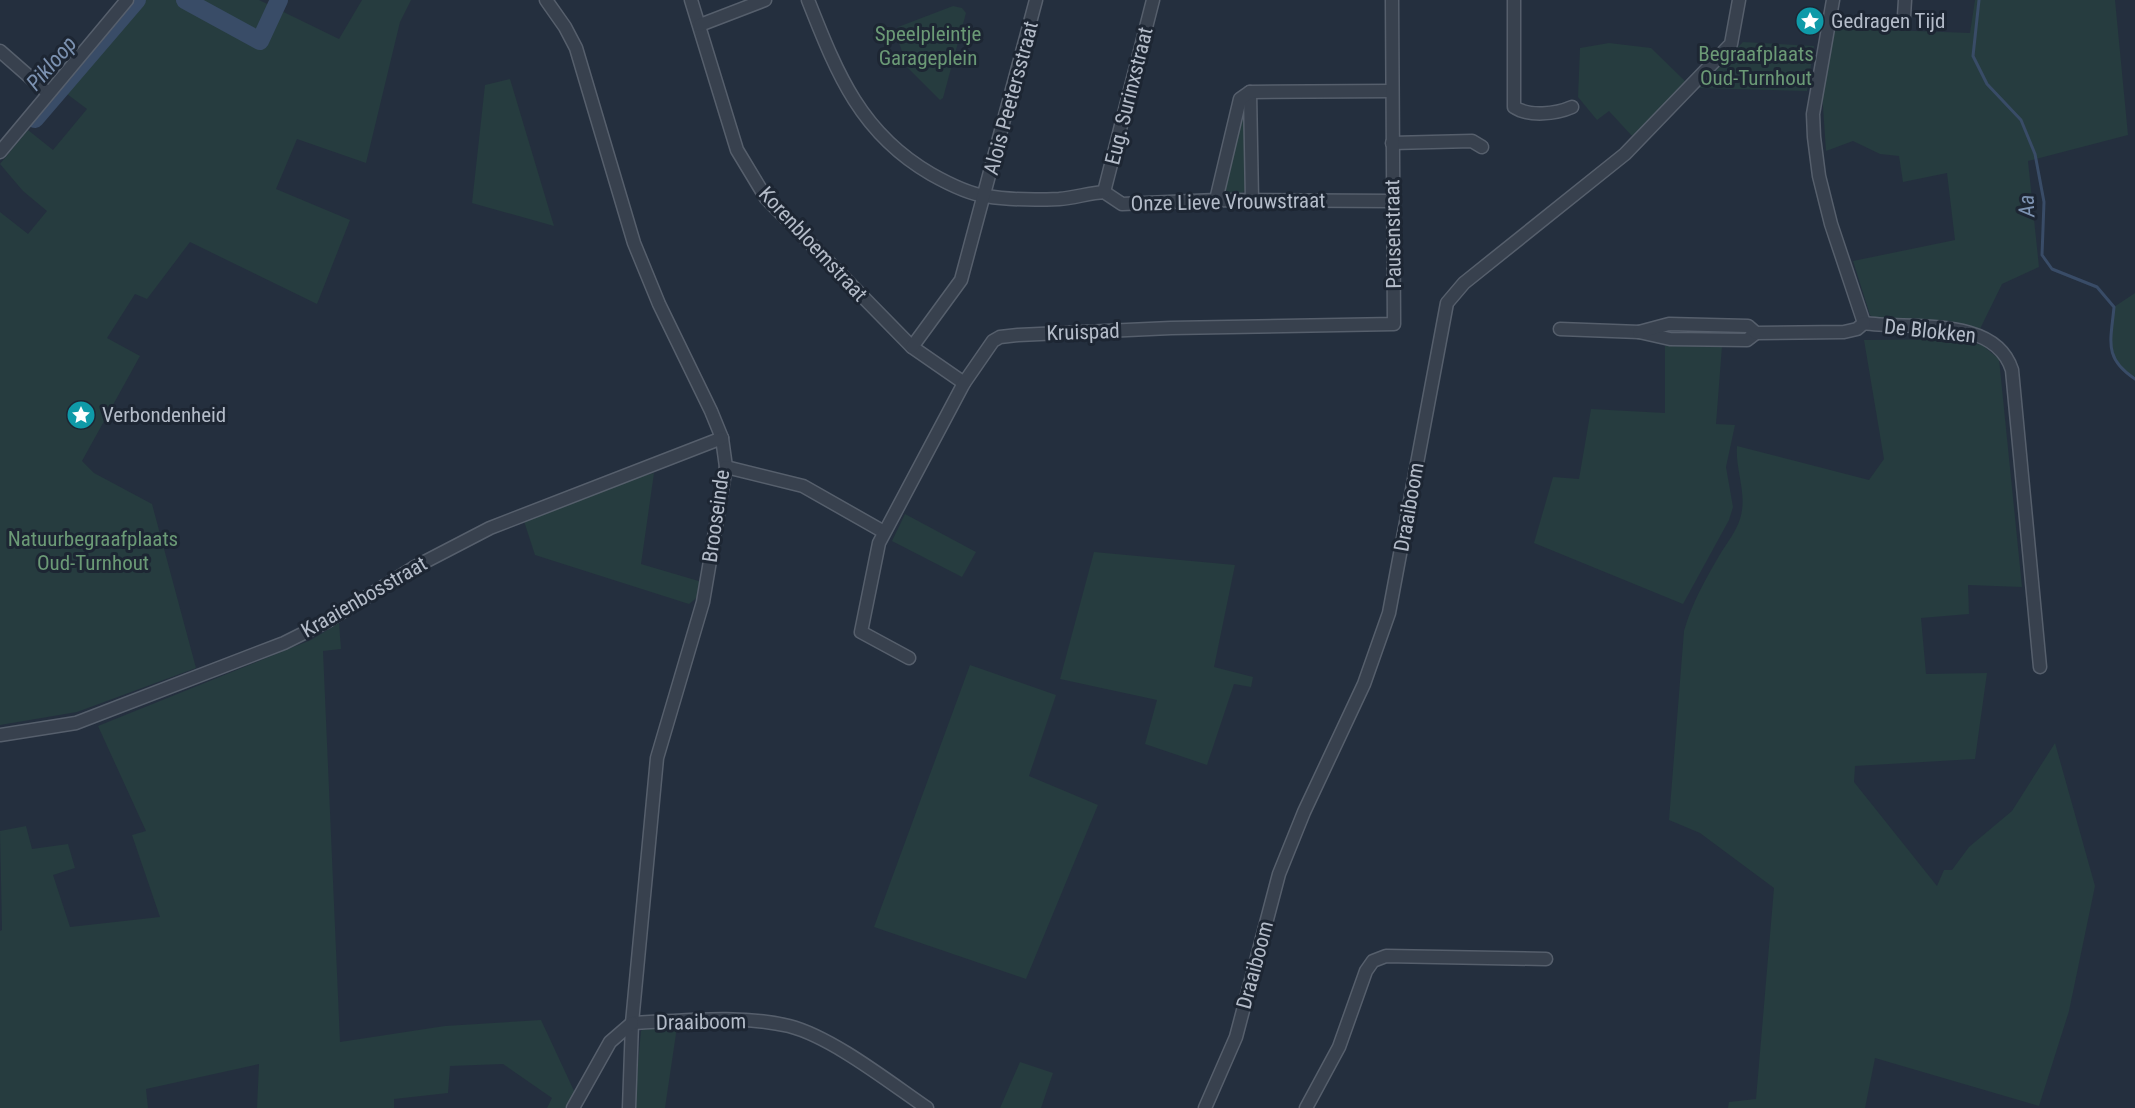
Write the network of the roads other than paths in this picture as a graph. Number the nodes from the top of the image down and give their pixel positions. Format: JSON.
{"nodes":[{"id":1,"x":127,"y":0,"type":"edge"},
{"id":2,"x":546,"y":0,"type":"edge"},
{"id":3,"x":691,"y":0,"type":"edge"},
{"id":4,"x":765,"y":0,"type":"edge"},
{"id":5,"x":808,"y":0,"type":"edge"},
{"id":6,"x":1036,"y":0,"type":"edge"},
{"id":7,"x":1153,"y":0,"type":"edge"},
{"id":8,"x":1392,"y":0,"type":"edge"},
{"id":9,"x":1514,"y":0,"type":"edge"},
{"id":10,"x":1739,"y":0,"type":"edge"},
{"id":11,"x":1833,"y":0,"type":"edge"},
{"id":12,"x":1905,"y":0,"type":"edge"},
{"id":13,"x":1904,"y":16,"type":"dead end"},
{"id":14,"x":700,"y":25,"type":"junction"},
{"id":15,"x":0,"y":51,"type":"edge"},
{"id":16,"x":1391,"y":91,"type":"junction"},
{"id":17,"x":1250,"y":92,"type":"junction"},
{"id":18,"x":48,"y":93,"type":"junction"},
{"id":19,"x":1572,"y":107,"type":"dead end"},
{"id":20,"x":1392,"y":143,"type":"junction"},
{"id":21,"x":1482,"y":147,"type":"dead end"},
{"id":22,"x":2,"y":149,"type":"edge"},
{"id":23,"x":1104,"y":192,"type":"junction"},
{"id":24,"x":985,"y":196,"type":"junction"},
{"id":25,"x":1216,"y":200,"type":"junction"},
{"id":26,"x":1252,"y":200,"type":"junction"},
{"id":27,"x":1392,"y":201,"type":"junction"},
{"id":28,"x":1864,"y":323,"type":"junction"},
{"id":29,"x":1394,"y":324,"type":"joint"},
{"id":30,"x":1560,"y":329,"type":"dead end"},
{"id":31,"x":912,"y":347,"type":"junction"},
{"id":32,"x":964,"y":383,"type":"junction"},
{"id":33,"x":722,"y":438,"type":"junction"},
{"id":34,"x":726,"y":467,"type":"junction"},
{"id":35,"x":884,"y":532,"type":"junction"},
{"id":36,"x":909,"y":658,"type":"dead end"},
{"id":37,"x":2040,"y":667,"type":"dead end"},
{"id":38,"x":0,"y":735,"type":"edge"},
{"id":39,"x":1546,"y":959,"type":"dead end"},
{"id":40,"x":632,"y":1023,"type":"junction"},
{"id":41,"x":573,"y":1108,"type":"edge"},
{"id":42,"x":629,"y":1108,"type":"edge"},
{"id":43,"x":927,"y":1108,"type":"edge"},
{"id":44,"x":1205,"y":1108,"type":"edge"},
{"id":45,"x":1306,"y":1108,"type":"edge"}],
"edges":[{"from":1,"to":18,"type":"street"},
{"from":2,"to":33,"type":"street","name":"Brooseinde"},
{"from":3,"to":14,"type":"street","name":"Korenbloemstraat"},
{"from":4,"to":14,"type":"street"},
{"from":5,"to":24,"type":"street","name":"Onze Lieve Vrouwstraat"},
{"from":6,"to":24,"type":"street","name":"Alois Peetersstraat"},
{"from":7,"to":23,"type":"street","name":"Eug. Surinxstraat"},
{"from":8,"to":16,"type":"street","name":"Pausenstraat"},
{"from":9,"to":19,"type":"street"},
{"from":10,"to":44,"type":"street","name":"Draaiboom"},
{"from":11,"to":28,"type":"street","name":"De Blokken"},
{"from":12,"to":13,"type":"street"},
{"from":14,"to":31,"type":"street","name":"Korenbloemstraat"},
{"from":15,"to":18,"type":"street"},
{"from":16,"to":17,"type":"street"},
{"from":16,"to":20,"type":"street","name":"Pausenstraat"},
{"from":17,"to":25,"type":"street"},
{"from":17,"to":26,"type":"street"},
{"from":18,"to":22,"type":"street"},
{"from":20,"to":21,"type":"street"},
{"from":20,"to":27,"type":"street","name":"Pausenstraat"},
{"from":23,"to":24,"type":"street","name":"Onze Lieve Vrouwstraat"},
{"from":23,"to":25,"type":"street","name":"Onze Lieve Vrouwstraat"},
{"from":24,"to":31,"type":"street","name":"Alois Peetersstraat"},
{"from":25,"to":26,"type":"street","name":"Onze Lieve Vrouwstraat"},
{"from":26,"to":27,"type":"street","name":"Onze Lieve Vrouwstraat"},
{"from":27,"to":29,"type":"street","name":"Pausenstraat"},
{"from":28,"to":30,"type":"street"},
{"from":28,"to":37,"type":"street","name":"De Blokken"},
{"from":29,"to":32,"type":"street","name":"Kruispad"},
{"from":31,"to":32,"type":"street","name":"Korenbloemstraat"},
{"from":32,"to":35,"type":"street","name":"Kruispad"},
{"from":33,"to":34,"type":"street","name":"Brooseinde"},
{"from":33,"to":38,"type":"street","name":"Kraaienbosstraat"},
{"from":34,"to":35,"type":"street"},
{"from":34,"to":40,"type":"street","name":"Brooseinde"},
{"from":35,"to":36,"type":"street","name":"Kruispad"},
{"from":39,"to":45,"type":"street"},
{"from":40,"to":41,"type":"street"},
{"from":40,"to":42,"type":"street","name":"Brooseinde"},
{"from":40,"to":43,"type":"street","name":"Draaiboom"}]}
